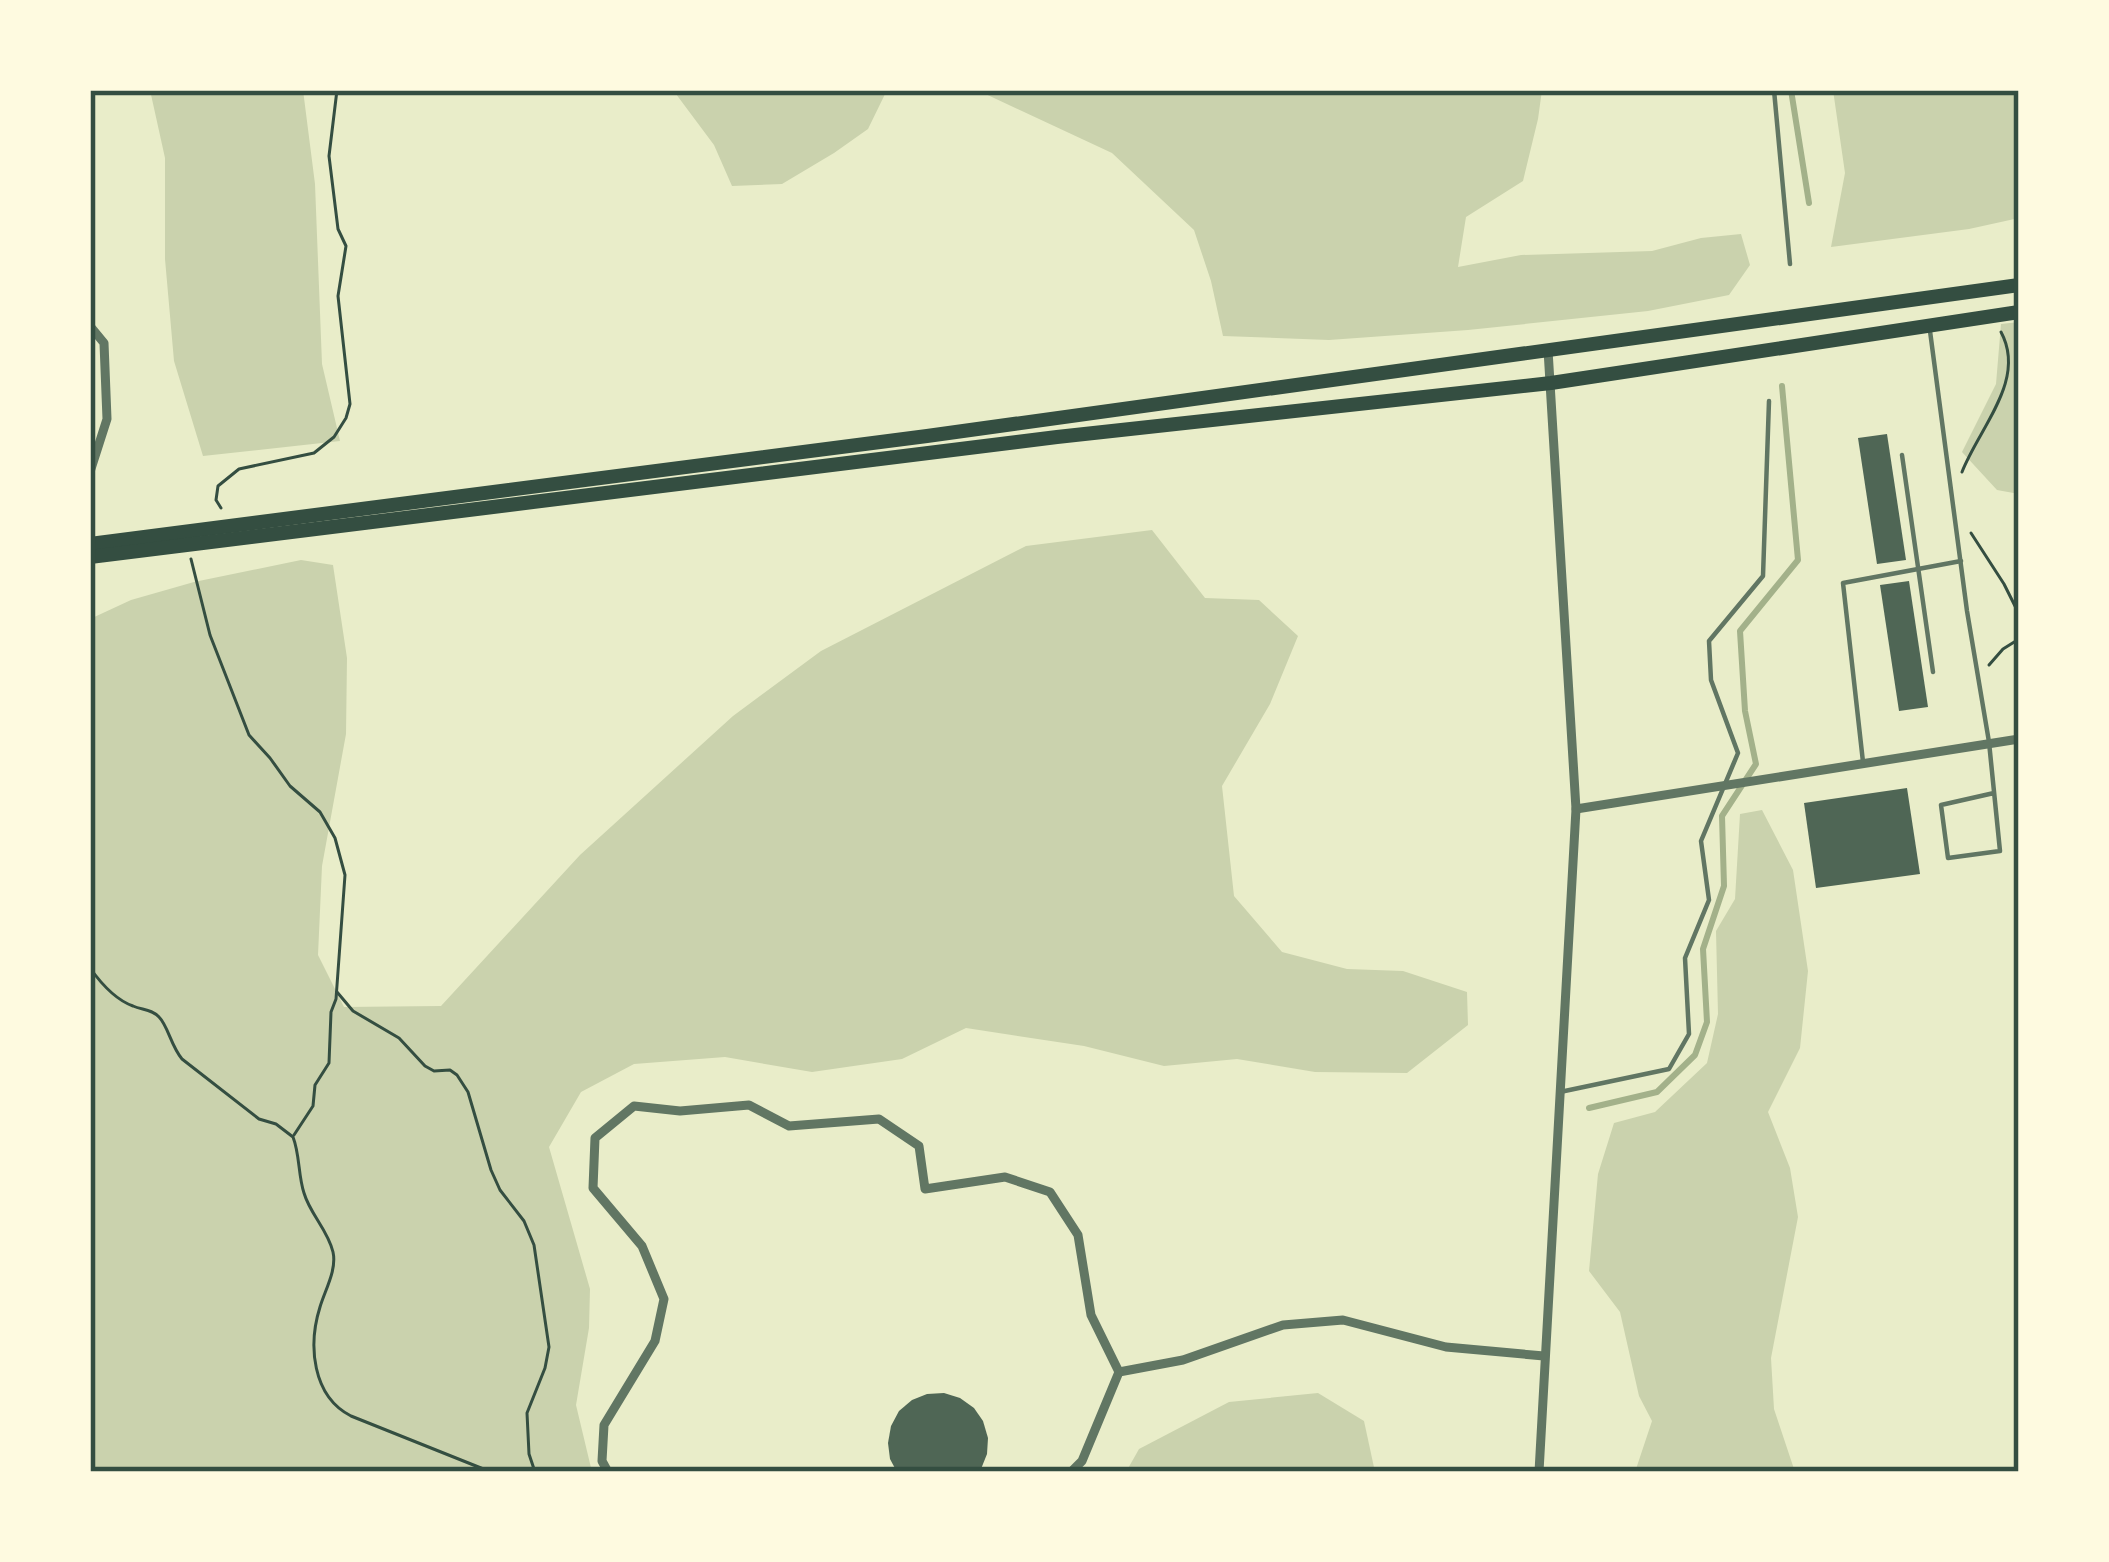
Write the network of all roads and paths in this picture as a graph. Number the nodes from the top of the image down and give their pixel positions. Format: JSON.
{"nodes":[{"id":1,"x":337,"y":90,"type":"edge"},
{"id":2,"x":1774,"y":90,"type":"edge"},
{"id":3,"x":1790,"y":264,"type":"dead end"},
{"id":4,"x":2019,"y":285,"type":"edge"},
{"id":5,"x":2019,"y":312,"type":"edge"},
{"id":6,"x":1987,"y":317,"type":"junction"},
{"id":7,"x":1930,"y":325,"type":"junction"},
{"id":8,"x":90,"y":326,"type":"edge"},
{"id":9,"x":1548,"y":350,"type":"junction"},
{"id":10,"x":1551,"y":383,"type":"junction"},
{"id":11,"x":1769,"y":401,"type":"dead end"},
{"id":12,"x":1902,"y":455,"type":"dead end"},
{"id":13,"x":90,"y":472,"type":"edge"},
{"id":14,"x":1960,"y":487,"type":"dead end"},
{"id":15,"x":232,"y":526,"type":"junction"},
{"id":16,"x":1971,"y":535,"type":"dead end"},
{"id":17,"x":90,"y":544,"type":"edge"},
{"id":18,"x":188,"y":546,"type":"junction"},
{"id":19,"x":90,"y":557,"type":"edge"},
{"id":20,"x":1961,"y":561,"type":"junction"},
{"id":21,"x":1916,"y":569,"type":"junction"},
{"id":22,"x":2019,"y":614,"type":"edge"},
{"id":23,"x":2019,"y":639,"type":"edge"},
{"id":24,"x":1933,"y":672,"type":"dead end"},
{"id":25,"x":1978,"y":677,"type":"junction"},
{"id":26,"x":2019,"y":739,"type":"edge"},
{"id":27,"x":1989,"y":742,"type":"junction"},
{"id":28,"x":1863,"y":762,"type":"junction"},
{"id":29,"x":1725,"y":784,"type":"junction"},
{"id":30,"x":1994,"y":794,"type":"junction"},
{"id":31,"x":1576,"y":809,"type":"junction"},
{"id":32,"x":90,"y":968,"type":"edge"},
{"id":33,"x":336,"y":992,"type":"junction"},
{"id":34,"x":1560,"y":1091,"type":"junction"},
{"id":35,"x":293,"y":1137,"type":"junction"},
{"id":36,"x":1544,"y":1356,"type":"junction"},
{"id":37,"x":1119,"y":1372,"type":"junction"},
{"id":38,"x":490,"y":1472,"type":"edge"},
{"id":39,"x":535,"y":1472,"type":"edge"},
{"id":40,"x":608,"y":1472,"type":"edge"},
{"id":41,"x":1071,"y":1472,"type":"edge"},
{"id":42,"x":1539,"y":1472,"type":"edge"}],
"edges":[{"from":1,"to":15,"type":"path"},
{"from":2,"to":3,"type":"lane"},
{"from":4,"to":9,"type":"main road"},
{"from":5,"to":6,"type":"main road"},
{"from":6,"to":7,"type":"main road"},
{"from":6,"to":14,"type":"path"},
{"from":7,"to":10,"type":"main road"},
{"from":7,"to":20,"type":"lane"},
{"from":8,"to":13,"type":"street"},
{"from":9,"to":10,"type":"street"},
{"from":9,"to":15,"type":"main road"},
{"from":10,"to":18,"type":"main road"},
{"from":10,"to":31,"type":"street"},
{"from":11,"to":29,"type":"lane"},
{"from":12,"to":21,"type":"lane"},
{"from":15,"to":17,"type":"main road"},
{"from":16,"to":22,"type":"path"},
{"from":18,"to":19,"type":"main road"},
{"from":18,"to":33,"type":"path"},
{"from":20,"to":21,"type":"lane"},
{"from":20,"to":25,"type":"lane"},
{"from":21,"to":24,"type":"lane"},
{"from":21,"to":28,"type":"lane"},
{"from":23,"to":25,"type":"path"},
{"from":25,"to":27,"type":"lane"},
{"from":26,"to":27,"type":"street"},
{"from":27,"to":28,"type":"street"},
{"from":27,"to":30,"type":"lane"},
{"from":28,"to":29,"type":"street"},
{"from":29,"to":31,"type":"street"},
{"from":29,"to":34,"type":"lane"},
{"from":30,"to":30,"type":"lane"},
{"from":31,"to":34,"type":"street"},
{"from":32,"to":35,"type":"path"},
{"from":33,"to":35,"type":"path"},
{"from":33,"to":39,"type":"path"},
{"from":34,"to":36,"type":"street"},
{"from":35,"to":38,"type":"path"},
{"from":36,"to":37,"type":"street"},
{"from":36,"to":42,"type":"street"},
{"from":37,"to":40,"type":"street"},
{"from":37,"to":41,"type":"street"}]}
